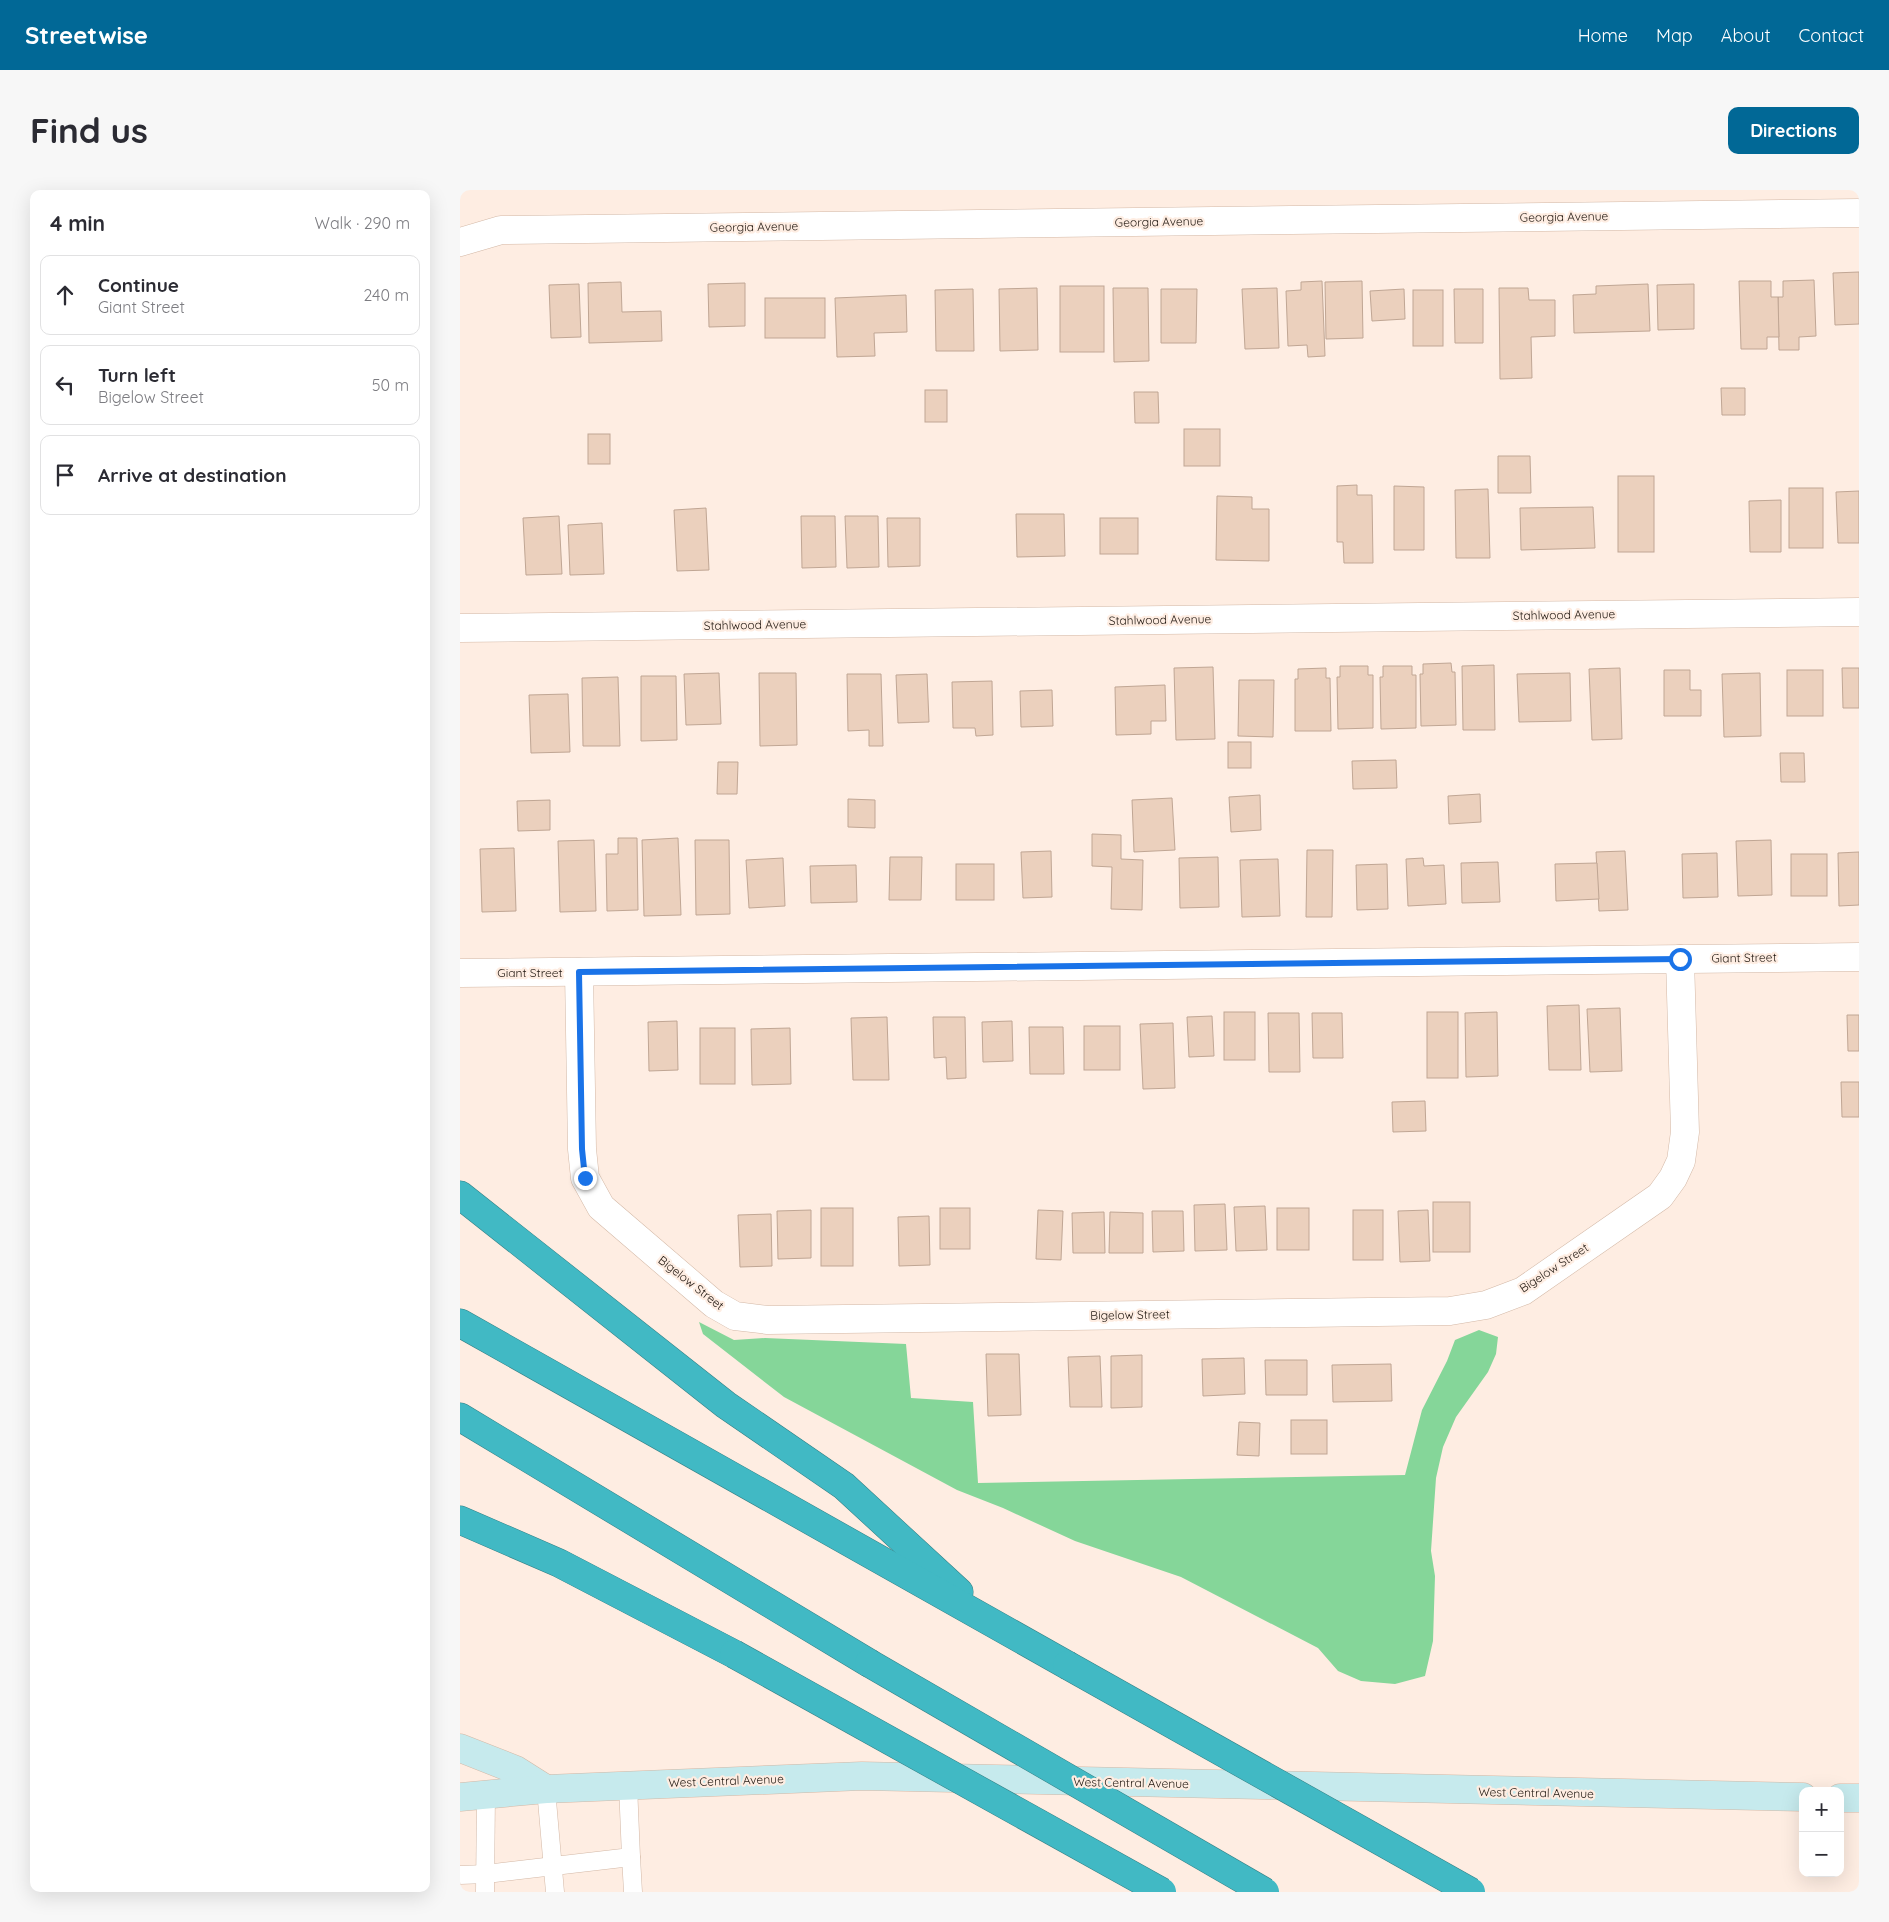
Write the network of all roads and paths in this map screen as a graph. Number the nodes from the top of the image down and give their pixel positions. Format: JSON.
{"nodes":[{"id":1,"x":1859,"y":213,"type":"edge"},
{"id":2,"x":460,"y":242,"type":"edge"},
{"id":3,"x":1859,"y":612,"type":"edge"},
{"id":4,"x":460,"y":628,"type":"edge"},
{"id":5,"x":1859,"y":957,"type":"edge"},
{"id":6,"x":1680,"y":959,"type":"junction"},
{"id":7,"x":579,"y":972,"type":"junction"},
{"id":8,"x":460,"y":973,"type":"edge"},
{"id":9,"x":460,"y":1194,"type":"edge"},
{"id":10,"x":460,"y":1323,"type":"edge"},
{"id":11,"x":460,"y":1417,"type":"edge"},
{"id":12,"x":460,"y":1520,"type":"edge"},
{"id":13,"x":993,"y":1624,"type":"junction"},
{"id":14,"x":460,"y":1748,"type":"edge"},
{"id":15,"x":628,"y":1785,"type":"junction"},
{"id":16,"x":546,"y":1789,"type":"junction"},
{"id":17,"x":473,"y":1796,"type":"edge"},
{"id":18,"x":1799,"y":1797,"type":"edge"},
{"id":19,"x":1844,"y":1798,"type":"edge"},
{"id":20,"x":1859,"y":1798,"type":"edge"},
{"id":21,"x":630,"y":1857,"type":"junction"},
{"id":22,"x":554,"y":1866,"type":"junction"},
{"id":23,"x":486,"y":1874,"type":"junction"},
{"id":24,"x":460,"y":1875,"type":"edge"},
{"id":25,"x":485,"y":1892,"type":"edge"},
{"id":26,"x":555,"y":1892,"type":"edge"},
{"id":27,"x":633,"y":1892,"type":"edge"},
{"id":28,"x":1162,"y":1892,"type":"edge"},
{"id":29,"x":1264,"y":1892,"type":"edge"},
{"id":30,"x":1471,"y":1892,"type":"edge"}],
"edges":[{"from":1,"to":2,"type":"street","name":"Georgia Avenue"},
{"from":3,"to":4,"type":"street","name":"Stahlwood Avenue"},
{"from":5,"to":6,"type":"street","name":"Giant Street"},
{"from":6,"to":7,"type":"street","name":"Giant Street"},
{"from":6,"to":7,"type":"street","name":"Bigelow Street"},
{"from":7,"to":8,"type":"street","name":"Giant Street"},
{"from":9,"to":13,"type":"highway"},
{"from":10,"to":13,"type":"highway"},
{"from":11,"to":29,"type":"highway","bridge":true},
{"from":12,"to":28,"type":"highway","bridge":true},
{"from":13,"to":30,"type":"highway","bridge":true},
{"from":14,"to":16,"type":"main road"},
{"from":15,"to":16,"type":"main road","name":"West Central Avenue"},
{"from":15,"to":18,"type":"main road","name":"West Central Avenue"},
{"from":15,"to":21,"type":"lane"},
{"from":16,"to":17,"type":"main road","name":"West Central Avenue"},
{"from":16,"to":22,"type":"lane"},
{"from":17,"to":23,"type":"lane"},
{"from":19,"to":20,"type":"main road"},
{"from":21,"to":22,"type":"lane"},
{"from":21,"to":27,"type":"lane"},
{"from":22,"to":23,"type":"lane"},
{"from":22,"to":26,"type":"lane"},
{"from":23,"to":24,"type":"lane"},
{"from":23,"to":25,"type":"lane"}]}
